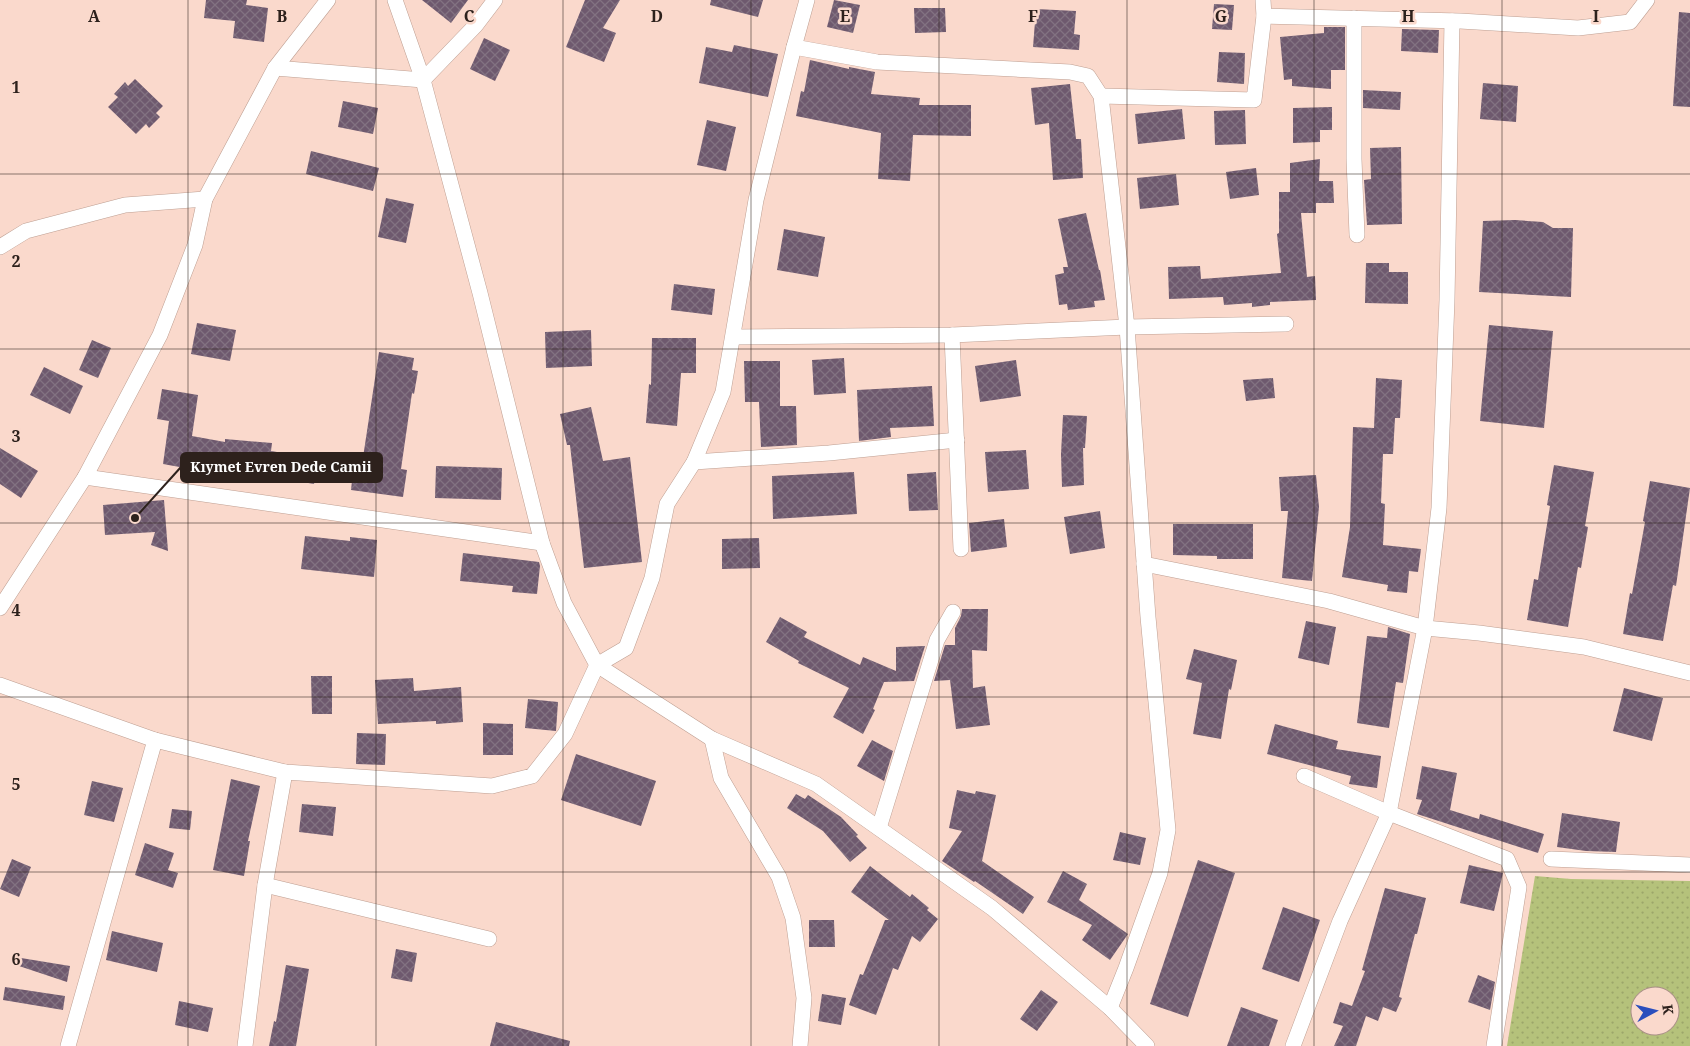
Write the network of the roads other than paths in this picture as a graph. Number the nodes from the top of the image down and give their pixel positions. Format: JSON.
{"nodes":[{"id":1,"x":328,"y":0,"type":"edge"},
{"id":2,"x":395,"y":0,"type":"edge"},
{"id":3,"x":495,"y":0,"type":"edge"},
{"id":4,"x":807,"y":0,"type":"edge"},
{"id":5,"x":1264,"y":0,"type":"edge"},
{"id":6,"x":1647,"y":0,"type":"edge"},
{"id":7,"x":1264,"y":16,"type":"junction"},
{"id":8,"x":1354,"y":18,"type":"junction"},
{"id":9,"x":1452,"y":21,"type":"junction"},
{"id":10,"x":794,"y":47,"type":"junction"},
{"id":11,"x":275,"y":68,"type":"junction"},
{"id":12,"x":424,"y":80,"type":"junction"},
{"id":13,"x":1101,"y":96,"type":"junction"},
{"id":14,"x":205,"y":199,"type":"junction"},
{"id":15,"x":1357,"y":235,"type":"dead end"},
{"id":16,"x":0,"y":247,"type":"edge"},
{"id":17,"x":1286,"y":324,"type":"dead end"},
{"id":18,"x":1127,"y":327,"type":"junction"},
{"id":19,"x":952,"y":335,"type":"junction"},
{"id":20,"x":733,"y":337,"type":"junction"},
{"id":21,"x":956,"y":440,"type":"junction"},
{"id":22,"x":694,"y":462,"type":"junction"},
{"id":23,"x":85,"y":477,"type":"junction"},
{"id":24,"x":542,"y":543,"type":"junction"},
{"id":25,"x":961,"y":550,"type":"dead end"},
{"id":26,"x":1144,"y":564,"type":"junction"},
{"id":27,"x":0,"y":608,"type":"edge"},
{"id":28,"x":953,"y":612,"type":"dead end"},
{"id":29,"x":1425,"y":628,"type":"junction"},
{"id":30,"x":597,"y":665,"type":"junction"},
{"id":31,"x":1690,"y":673,"type":"edge"},
{"id":32,"x":0,"y":685,"type":"edge"},
{"id":33,"x":712,"y":739,"type":"junction"},
{"id":34,"x":155,"y":740,"type":"junction"},
{"id":35,"x":286,"y":772,"type":"junction"},
{"id":36,"x":1304,"y":776,"type":"dead end"},
{"id":37,"x":1389,"y":813,"type":"junction"},
{"id":38,"x":879,"y":828,"type":"junction"},
{"id":39,"x":1551,"y":859,"type":"dead end"},
{"id":40,"x":1690,"y":865,"type":"edge"},
{"id":41,"x":265,"y":885,"type":"junction"},
{"id":42,"x":489,"y":939,"type":"dead end"},
{"id":43,"x":1110,"y":1008,"type":"junction"},
{"id":44,"x":68,"y":1046,"type":"edge"},
{"id":45,"x":245,"y":1046,"type":"edge"},
{"id":46,"x":800,"y":1046,"type":"edge"},
{"id":47,"x":1147,"y":1046,"type":"edge"},
{"id":48,"x":1293,"y":1046,"type":"edge"},
{"id":49,"x":1494,"y":1046,"type":"edge"}],
"edges":[{"from":1,"to":11,"type":"street"},
{"from":2,"to":12,"type":"street"},
{"from":3,"to":12,"type":"street"},
{"from":4,"to":10,"type":"street"},
{"from":5,"to":7,"type":"street"},
{"from":6,"to":9,"type":"street"},
{"from":7,"to":8,"type":"street"},
{"from":7,"to":13,"type":"street"},
{"from":8,"to":9,"type":"street"},
{"from":8,"to":15,"type":"street"},
{"from":9,"to":29,"type":"street"},
{"from":10,"to":13,"type":"street"},
{"from":10,"to":20,"type":"street"},
{"from":11,"to":12,"type":"street"},
{"from":11,"to":14,"type":"street"},
{"from":12,"to":24,"type":"street"},
{"from":13,"to":18,"type":"street"},
{"from":14,"to":16,"type":"street"},
{"from":14,"to":23,"type":"street"},
{"from":17,"to":18,"type":"street"},
{"from":18,"to":19,"type":"street"},
{"from":18,"to":26,"type":"street"},
{"from":19,"to":20,"type":"street"},
{"from":19,"to":21,"type":"street"},
{"from":20,"to":22,"type":"street"},
{"from":21,"to":22,"type":"street"},
{"from":21,"to":25,"type":"street"},
{"from":22,"to":30,"type":"street"},
{"from":23,"to":24,"type":"street"},
{"from":23,"to":27,"type":"street"},
{"from":24,"to":30,"type":"street"},
{"from":26,"to":29,"type":"street"},
{"from":26,"to":43,"type":"street"},
{"from":28,"to":38,"type":"street"},
{"from":29,"to":31,"type":"street"},
{"from":29,"to":37,"type":"street"},
{"from":30,"to":33,"type":"street"},
{"from":30,"to":35,"type":"street"},
{"from":32,"to":34,"type":"street"},
{"from":33,"to":38,"type":"street"},
{"from":33,"to":46,"type":"street"},
{"from":34,"to":35,"type":"street"},
{"from":34,"to":44,"type":"street"},
{"from":35,"to":41,"type":"street"},
{"from":36,"to":37,"type":"street"},
{"from":37,"to":48,"type":"street"},
{"from":37,"to":49,"type":"street"},
{"from":38,"to":43,"type":"street"},
{"from":39,"to":40,"type":"street"},
{"from":41,"to":42,"type":"street"},
{"from":41,"to":45,"type":"street"},
{"from":43,"to":47,"type":"street"}]}
